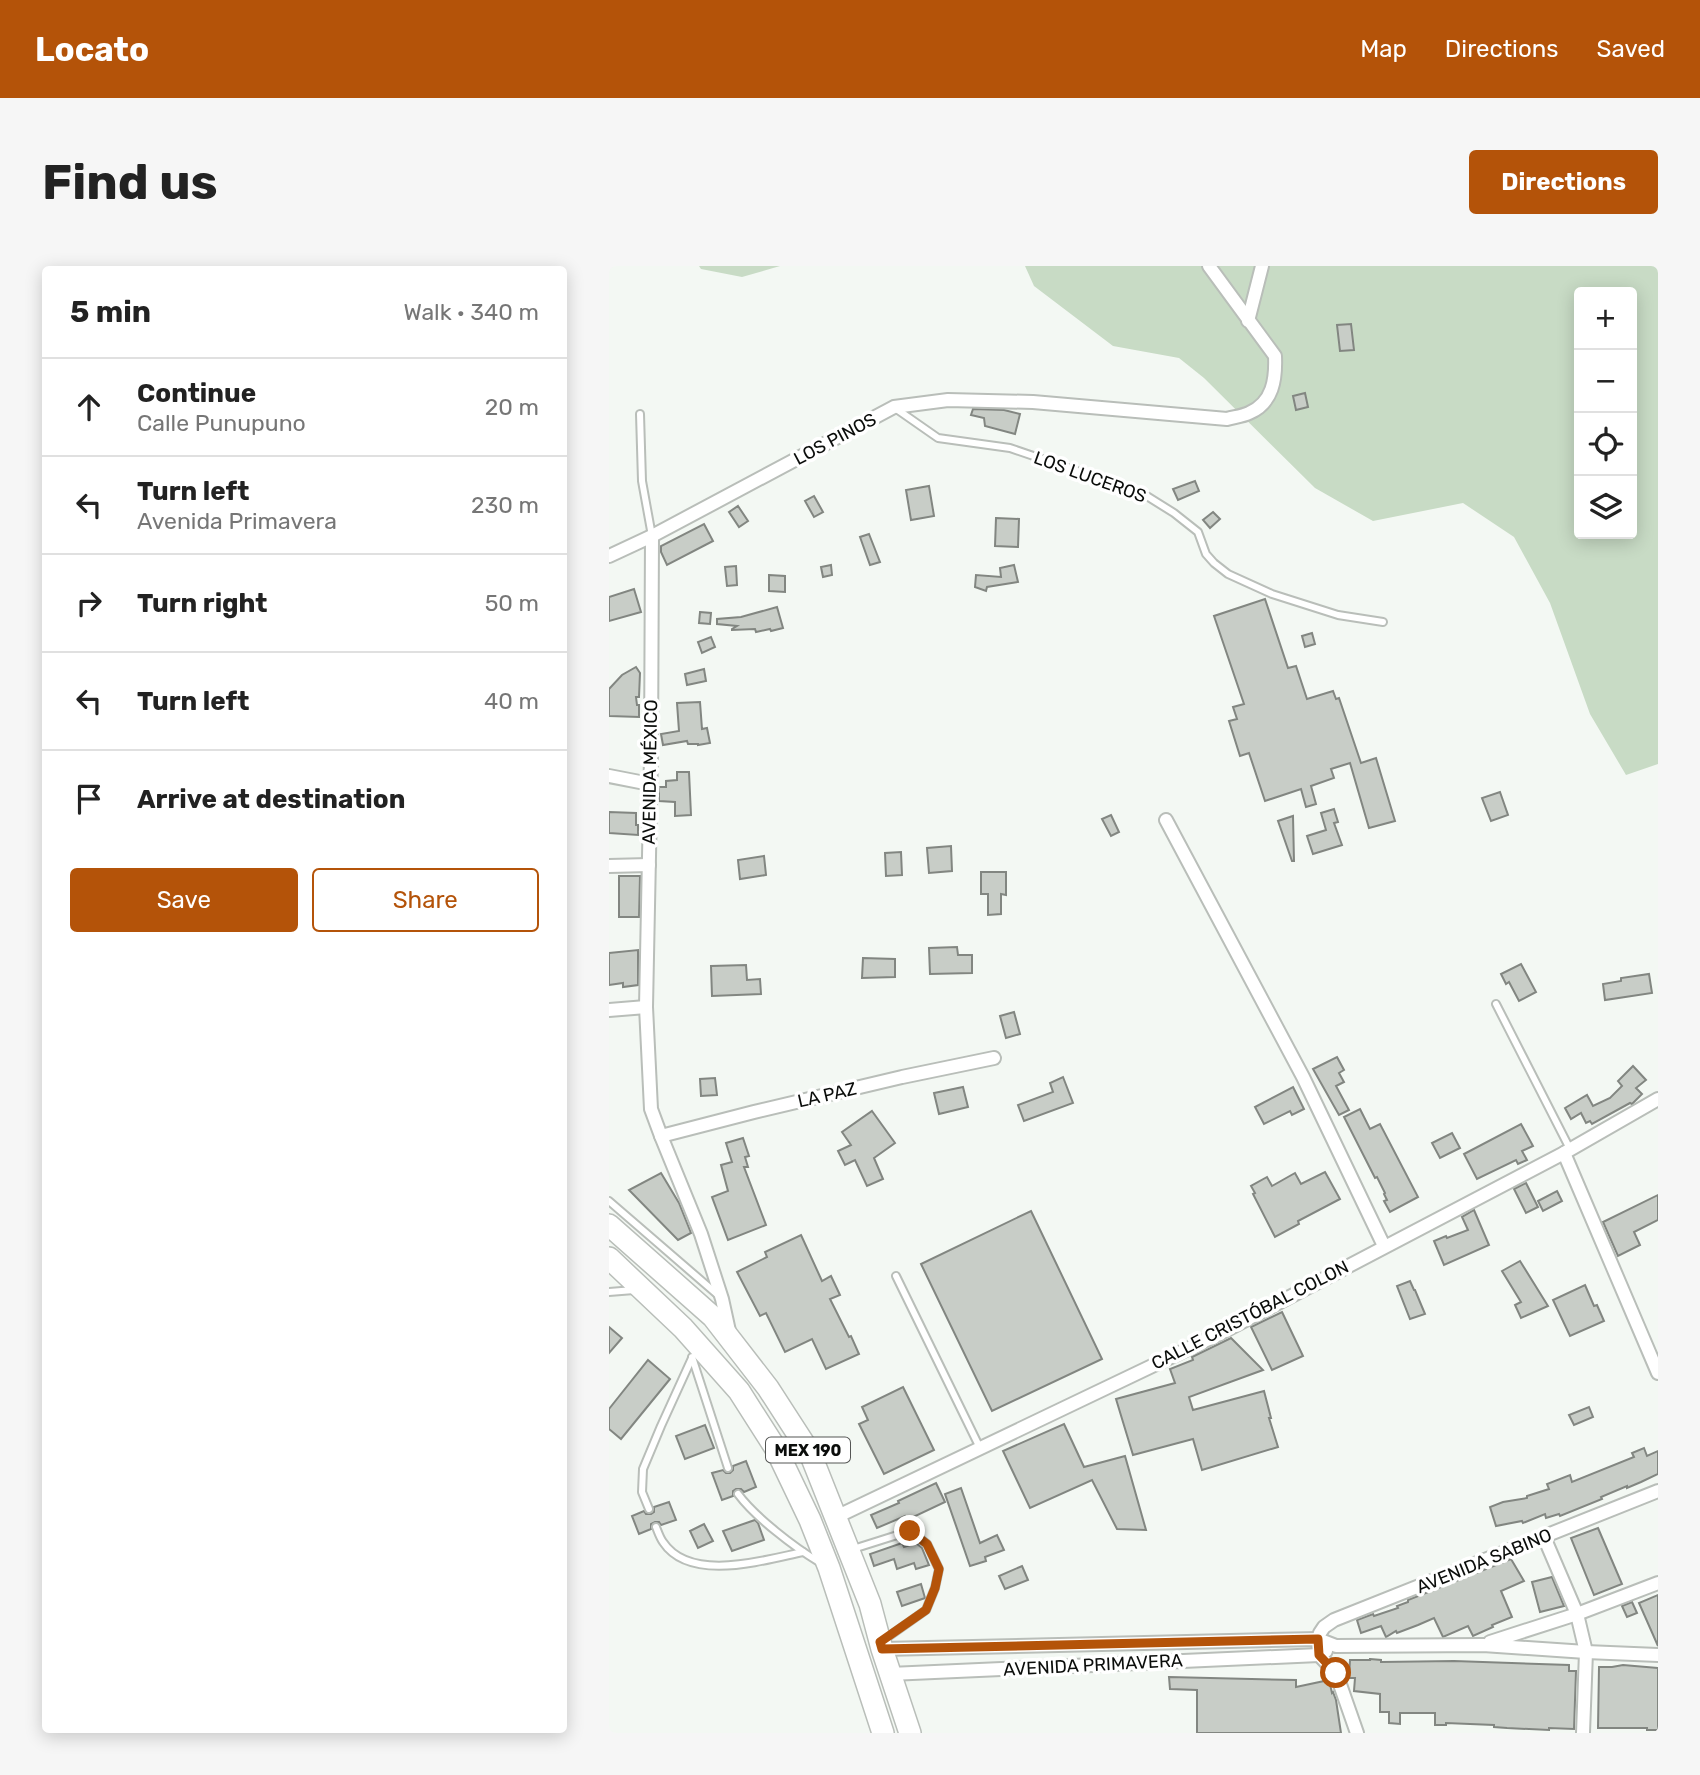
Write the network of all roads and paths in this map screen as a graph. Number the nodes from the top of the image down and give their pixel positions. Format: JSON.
{"nodes":[{"id":1,"x":1209,"y":266,"type":"edge"},
{"id":2,"x":1262,"y":266,"type":"edge"},
{"id":3,"x":1248,"y":321,"type":"junction"},
{"id":4,"x":894,"y":407,"type":"junction"},
{"id":5,"x":640,"y":414,"type":"dead end"},
{"id":6,"x":652,"y":536,"type":"junction"},
{"id":7,"x":609,"y":556,"type":"edge"},
{"id":8,"x":1383,"y":622,"type":"dead end"},
{"id":9,"x":609,"y":776,"type":"edge"},
{"id":10,"x":650,"y":785,"type":"junction"},
{"id":11,"x":1166,"y":820,"type":"dead end"},
{"id":12,"x":649,"y":865,"type":"junction"},
{"id":13,"x":609,"y":866,"type":"edge"},
{"id":14,"x":1496,"y":1004,"type":"dead end"},
{"id":15,"x":646,"y":1007,"type":"junction"},
{"id":16,"x":609,"y":1010,"type":"edge"},
{"id":17,"x":995,"y":1058,"type":"dead end"},
{"id":18,"x":1658,"y":1099,"type":"edge"},
{"id":19,"x":661,"y":1136,"type":"junction"},
{"id":20,"x":1567,"y":1151,"type":"junction"},
{"id":21,"x":609,"y":1200,"type":"edge"},
{"id":22,"x":609,"y":1225,"type":"edge"},
{"id":23,"x":1384,"y":1246,"type":"junction"},
{"id":24,"x":609,"y":1258,"type":"edge"},
{"id":25,"x":896,"y":1276,"type":"dead end"},
{"id":26,"x":642,"y":1289,"type":"junction"},
{"id":27,"x":609,"y":1292,"type":"edge"},
{"id":28,"x":722,"y":1299,"type":"junction"},
{"id":29,"x":683,"y":1328,"type":"junction"},
{"id":30,"x":731,"y":1341,"type":"junction"},
{"id":31,"x":692,"y":1358,"type":"junction"},
{"id":32,"x":1658,"y":1373,"type":"edge"},
{"id":33,"x":980,"y":1448,"type":"junction"},
{"id":34,"x":729,"y":1468,"type":"dead end"},
{"id":35,"x":1658,"y":1491,"type":"edge"},
{"id":36,"x":738,"y":1494,"type":"dead end"},
{"id":37,"x":649,"y":1509,"type":"dead end"},
{"id":38,"x":836,"y":1517,"type":"junction"},
{"id":39,"x":656,"y":1527,"type":"dead end"},
{"id":40,"x":1545,"y":1537,"type":"junction"},
{"id":41,"x":849,"y":1550,"type":"junction"},
{"id":42,"x":803,"y":1552,"type":"junction"},
{"id":43,"x":829,"y":1569,"type":"junction"},
{"id":44,"x":1658,"y":1583,"type":"edge"},
{"id":45,"x":1577,"y":1614,"type":"junction"},
{"id":46,"x":1318,"y":1639,"type":"junction"},
{"id":47,"x":881,"y":1645,"type":"junction"},
{"id":48,"x":1483,"y":1645,"type":"junction"},
{"id":49,"x":1336,"y":1646,"type":"junction"},
{"id":50,"x":1586,"y":1653,"type":"junction"},
{"id":51,"x":1319,"y":1655,"type":"junction"},
{"id":52,"x":1658,"y":1656,"type":"edge"},
{"id":53,"x":890,"y":1674,"type":"junction"},
{"id":54,"x":883,"y":1733,"type":"edge"},
{"id":55,"x":910,"y":1733,"type":"edge"},
{"id":56,"x":1357,"y":1733,"type":"edge"},
{"id":57,"x":1583,"y":1733,"type":"edge"}],
"edges":[{"from":1,"to":3,"type":"street","name":"LOS PINOS"},
{"from":2,"to":3,"type":"street"},
{"from":3,"to":4,"type":"street","name":"LOS PINOS"},
{"from":4,"to":6,"type":"street","name":"LOS PINOS"},
{"from":4,"to":8,"type":"lane","name":"LOS LUCEROS"},
{"from":5,"to":6,"type":"lane"},
{"from":6,"to":7,"type":"street","name":"LOS PINOS"},
{"from":6,"to":10,"type":"street","name":"AVENIDA MÉXICO"},
{"from":9,"to":10,"type":"street"},
{"from":10,"to":12,"type":"street","name":"AVENIDA MÉXICO"},
{"from":11,"to":23,"type":"street"},
{"from":12,"to":13,"type":"street"},
{"from":12,"to":15,"type":"street","name":"AVENIDA MÉXICO"},
{"from":14,"to":20,"type":"lane"},
{"from":15,"to":16,"type":"street"},
{"from":15,"to":19,"type":"street","name":"AVENIDA MÉXICO"},
{"from":17,"to":19,"type":"street","name":"LA PAZ"},
{"from":18,"to":20,"type":"street","name":"CALLE CRISTÓBAL COLON"},
{"from":19,"to":28,"type":"street","name":"AVENIDA MÉXICO"},
{"from":20,"to":23,"type":"street","name":"CALLE CRISTÓBAL COLON"},
{"from":20,"to":32,"type":"street"},
{"from":21,"to":28,"type":"lane"},
{"from":22,"to":30,"type":"main road","number":"MEX 190"},
{"from":23,"to":33,"type":"street","name":"CALLE CRISTÓBAL COLON"},
{"from":24,"to":26,"type":"main road","number":"MEX 190"},
{"from":25,"to":33,"type":"lane"},
{"from":26,"to":27,"type":"lane"},
{"from":26,"to":29,"type":"main road","number":"MEX 190"},
{"from":28,"to":30,"type":"street","name":"AVENIDA MÉXICO"},
{"from":29,"to":31,"type":"lane"},
{"from":29,"to":43,"type":"main road","number":"MEX 190"},
{"from":30,"to":38,"type":"main road","number":"MEX 190"},
{"from":31,"to":34,"type":"lane"},
{"from":31,"to":37,"type":"lane"},
{"from":33,"to":38,"type":"street","name":"CALLE CRISTÓBAL COLON"},
{"from":35,"to":40,"type":"street","name":"AVENIDA SABINO"},
{"from":36,"to":42,"type":"lane"},
{"from":38,"to":41,"type":"main road","number":"MEX 190"},
{"from":39,"to":42,"type":"lane"},
{"from":40,"to":45,"type":"street"},
{"from":40,"to":46,"type":"street","name":"AVENIDA SABINO"},
{"from":41,"to":47,"type":"main road","number":"MEX 190"},
{"from":41,"to":47,"type":"lane"},
{"from":42,"to":43,"type":"lane"},
{"from":43,"to":54,"type":"main road","number":"MEX 190"},
{"from":44,"to":45,"type":"street"},
{"from":45,"to":48,"type":"street"},
{"from":45,"to":50,"type":"street"},
{"from":46,"to":47,"type":"street","name":"AVENIDA PRIMAVERA"},
{"from":46,"to":49,"type":"street","name":"AVENIDA PRIMAVERA"},
{"from":46,"to":51,"type":"street"},
{"from":47,"to":53,"type":"main road","number":"MEX 190"},
{"from":48,"to":49,"type":"street","name":"AVENIDA PRIMAVERA"},
{"from":48,"to":50,"type":"street","name":"AVENIDA PRIMAVERA"},
{"from":49,"to":51,"type":"street","name":"AVENIDA PRIMAVERA"},
{"from":50,"to":52,"type":"street","name":"AVENIDA PRIMAVERA"},
{"from":50,"to":57,"type":"street"},
{"from":51,"to":53,"type":"street","name":"AVENIDA PRIMAVERA"},
{"from":51,"to":56,"type":"street"},
{"from":53,"to":55,"type":"main road","number":"MEX 190"}]}
